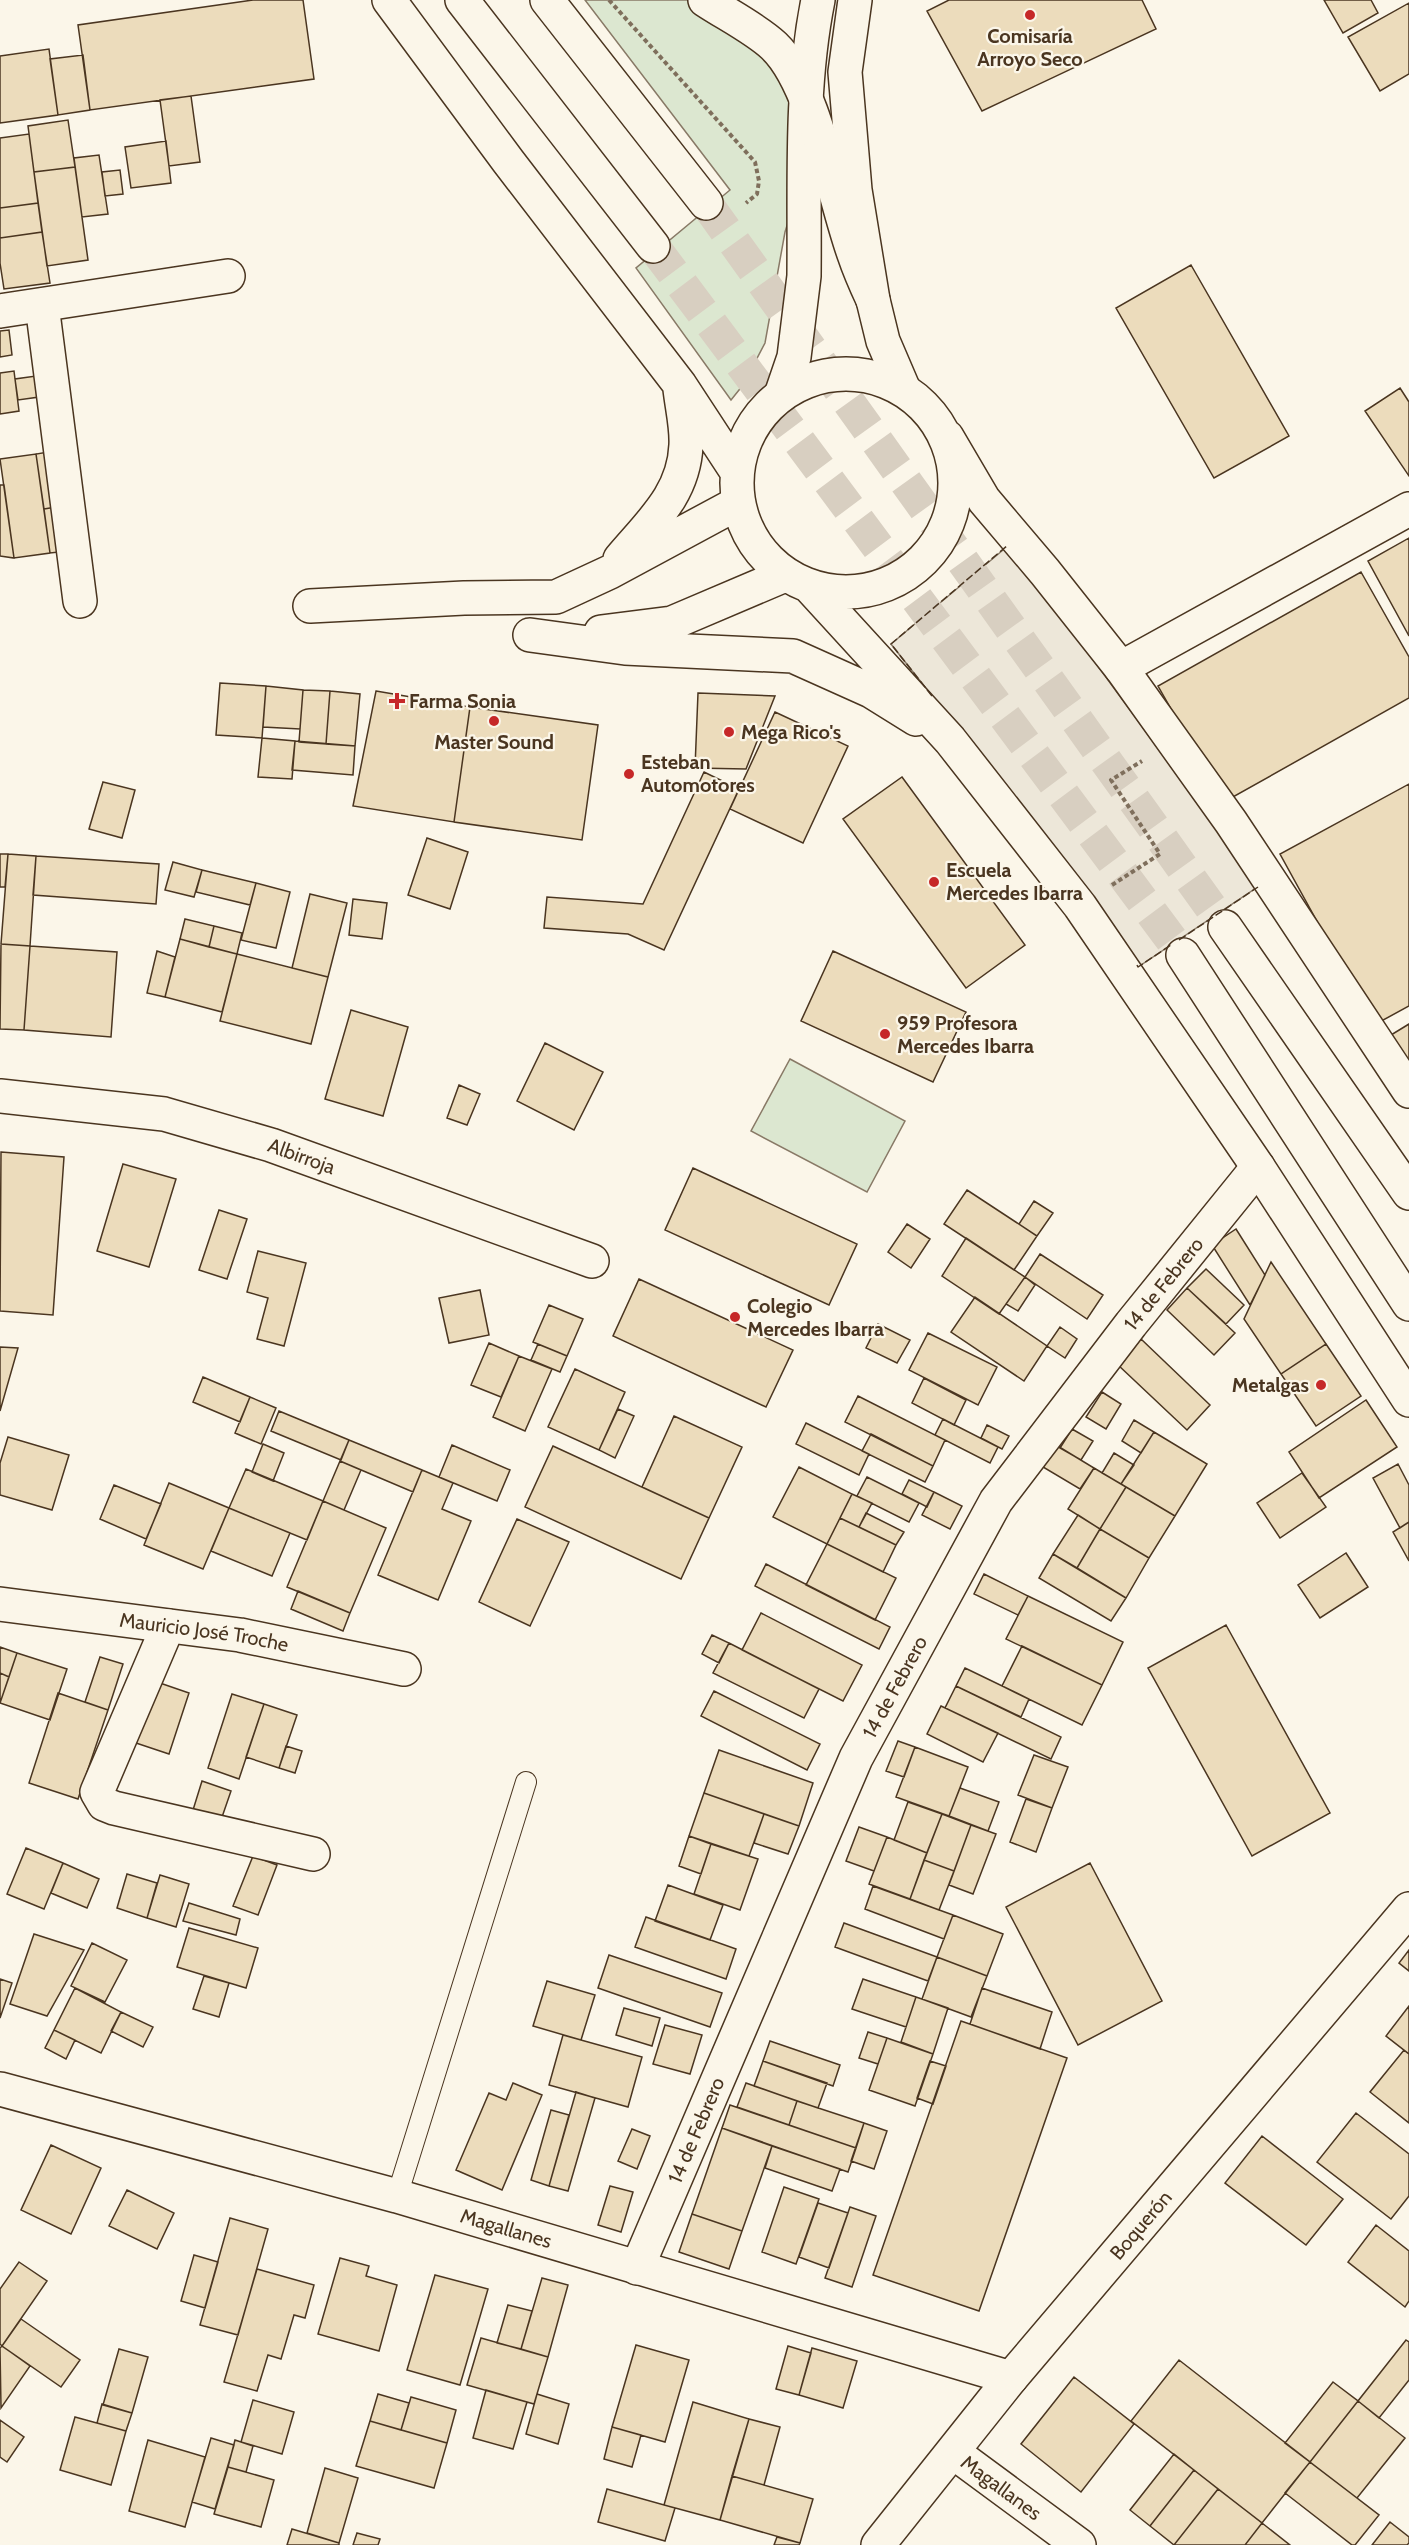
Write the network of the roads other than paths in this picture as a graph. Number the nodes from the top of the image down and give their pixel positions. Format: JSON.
{"nodes":[{"id":1,"x":388,"y":0,"type":"edge"},
{"id":2,"x":462,"y":0,"type":"edge"},
{"id":3,"x":547,"y":0,"type":"edge"},
{"id":4,"x":705,"y":0,"type":"edge"},
{"id":5,"x":818,"y":0,"type":"edge"},
{"id":6,"x":855,"y":0,"type":"edge"},
{"id":7,"x":806,"y":101,"type":"junction"},
{"id":8,"x":706,"y":203,"type":"tunnel mouth"},
{"id":9,"x":653,"y":246,"type":"tunnel mouth"},
{"id":10,"x":228,"y":276,"type":"dead end"},
{"id":11,"x":873,"y":300,"type":"junction"},
{"id":12,"x":42,"y":304,"type":"junction"},
{"id":13,"x":0,"y":311,"type":"edge"},
{"id":14,"x":680,"y":385,"type":"junction"},
{"id":15,"x":904,"y":390,"type":"junction"},
{"id":16,"x":781,"y":395,"type":"junction"},
{"id":17,"x":947,"y":437,"type":"junction"},
{"id":18,"x":738,"y":487,"type":"junction"},
{"id":19,"x":1409,"y":508,"type":"edge"},
{"id":20,"x":610,"y":572,"type":"junction"},
{"id":21,"x":798,"y":581,"type":"junction"},
{"id":22,"x":80,"y":601,"type":"dead end"},
{"id":23,"x":310,"y":606,"type":"dead end"},
{"id":24,"x":1120,"y":668,"type":"junction"},
{"id":25,"x":950,"y":740,"type":"junction"},
{"id":26,"x":1225,"y":927,"type":"tunnel mouth"},
{"id":27,"x":1183,"y":955,"type":"tunnel mouth"},
{"id":28,"x":1409,"y":1090,"type":"edge"},
{"id":29,"x":0,"y":1096,"type":"edge"},
{"id":30,"x":1258,"y":1167,"type":"junction"},
{"id":31,"x":1409,"y":1193,"type":"edge"},
{"id":32,"x":592,"y":1261,"type":"dead end"},
{"id":33,"x":1409,"y":1304,"type":"edge"},
{"id":34,"x":1409,"y":1400,"type":"edge"},
{"id":35,"x":0,"y":1604,"type":"edge"},
{"id":36,"x":168,"y":1626,"type":"junction"},
{"id":37,"x":404,"y":1669,"type":"dead end"},
{"id":38,"x":526,"y":1782,"type":"dead end"},
{"id":39,"x":313,"y":1854,"type":"dead end"},
{"id":40,"x":1409,"y":1909,"type":"edge"},
{"id":41,"x":0,"y":2089,"type":"edge"},
{"id":42,"x":397,"y":2196,"type":"junction"},
{"id":43,"x":637,"y":2268,"type":"junction"},
{"id":44,"x":1011,"y":2378,"type":"junction"},
{"id":45,"x":953,"y":2452,"type":"junction"},
{"id":46,"x":878,"y":2545,"type":"edge"},
{"id":47,"x":1079,"y":2545,"type":"edge"}],
"edges":[{"from":1,"to":14,"type":"main road"},
{"from":2,"to":9,"type":"main road"},
{"from":3,"to":8,"type":"main road"},
{"from":4,"to":7,"type":"main road"},
{"from":5,"to":7,"type":"main road"},
{"from":6,"to":11,"type":"main road"},
{"from":7,"to":11,"type":"main road"},
{"from":7,"to":16,"type":"main road"},
{"from":10,"to":12,"type":"main road"},
{"from":11,"to":15,"type":"main road"},
{"from":12,"to":13,"type":"main road"},
{"from":12,"to":22,"type":"main road"},
{"from":14,"to":18,"type":"main road"},
{"from":14,"to":20,"type":"main road"},
{"from":15,"to":16,"type":"main road"},
{"from":15,"to":17,"type":"main road"},
{"from":16,"to":18,"type":"main road"},
{"from":17,"to":21,"type":"main road"},
{"from":17,"to":24,"type":"main road"},
{"from":18,"to":20,"type":"main road"},
{"from":18,"to":21,"type":"main road"},
{"from":19,"to":24,"type":"main road"},
{"from":20,"to":23,"type":"main road"},
{"from":21,"to":25,"type":"main road"},
{"from":21,"to":25,"type":"main road"},
{"from":24,"to":28,"type":"main road"},
{"from":25,"to":30,"type":"main road"},
{"from":26,"to":31,"type":"main road"},
{"from":27,"to":33,"type":"main road"},
{"from":29,"to":32,"type":"main road","name":"Albirroja"},
{"from":30,"to":34,"type":"main road"},
{"from":30,"to":43,"type":"main road","name":"14 de Febrero"},
{"from":35,"to":36,"type":"main road","name":"Mauricio José Troche"},
{"from":36,"to":37,"type":"main road","name":"Mauricio José Troche"},
{"from":36,"to":39,"type":"main road"},
{"from":38,"to":42,"type":"lane"},
{"from":40,"to":44,"type":"main road","name":"Boquerón"},
{"from":41,"to":42,"type":"main road","name":"Magallanes"},
{"from":42,"to":43,"type":"main road","name":"Magallanes"},
{"from":43,"to":44,"type":"main road","name":"Magallanes"},
{"from":44,"to":45,"type":"main road","name":"Boquerón"},
{"from":45,"to":46,"type":"main road","name":"Boquerón"},
{"from":45,"to":47,"type":"main road","name":"Magallanes"}]}
